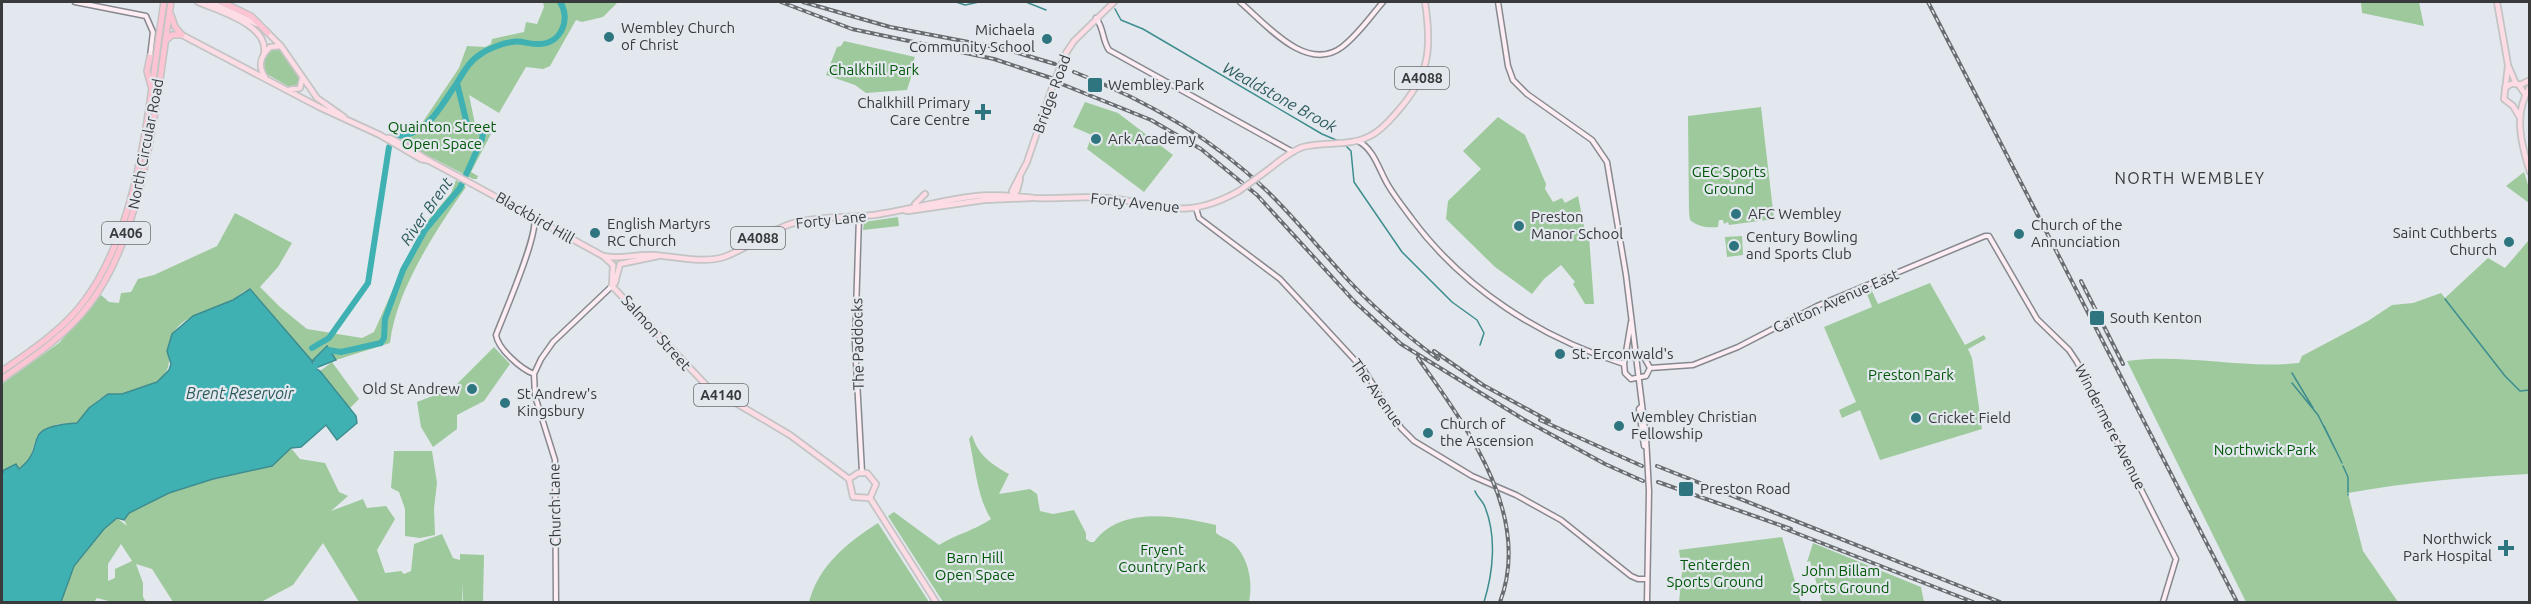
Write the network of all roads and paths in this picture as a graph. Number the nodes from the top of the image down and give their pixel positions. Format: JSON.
{"nodes":[{"id":1,"x":75,"y":2,"type":"edge"},
{"id":2,"x":163,"y":2,"type":"edge"},
{"id":3,"x":171,"y":2,"type":"edge"},
{"id":4,"x":198,"y":2,"type":"edge"},
{"id":5,"x":210,"y":2,"type":"edge"},
{"id":6,"x":222,"y":2,"type":"edge"},
{"id":7,"x":1114,"y":2,"type":"edge"},
{"id":8,"x":1240,"y":2,"type":"edge"},
{"id":9,"x":1383,"y":2,"type":"edge"},
{"id":10,"x":1425,"y":2,"type":"edge"},
{"id":11,"x":1498,"y":2,"type":"edge"},
{"id":12,"x":2497,"y":2,"type":"edge"},
{"id":13,"x":1096,"y":18,"type":"junction"},
{"id":14,"x":268,"y":33,"type":"junction"},
{"id":15,"x":182,"y":35,"type":"junction"},
{"id":16,"x":165,"y":41,"type":"junction"},
{"id":17,"x":281,"y":46,"type":"junction"},
{"id":18,"x":264,"y":53,"type":"junction"},
{"id":19,"x":150,"y":57,"type":"joint"},
{"id":20,"x":261,"y":60,"type":"junction"},
{"id":21,"x":2508,"y":65,"type":"junction"},
{"id":22,"x":244,"y":66,"type":"junction"},
{"id":23,"x":301,"y":74,"type":"junction"},
{"id":24,"x":265,"y":77,"type":"junction"},
{"id":25,"x":2529,"y":80,"type":"edge"},
{"id":26,"x":2518,"y":85,"type":"junction"},
{"id":27,"x":2529,"y":87,"type":"edge"},
{"id":28,"x":151,"y":88,"type":"junction"},
{"id":29,"x":2505,"y":88,"type":"junction"},
{"id":30,"x":287,"y":90,"type":"junction"},
{"id":31,"x":2525,"y":94,"type":"junction"},
{"id":32,"x":2522,"y":103,"type":"junction"},
{"id":33,"x":2513,"y":106,"type":"junction"},
{"id":34,"x":2519,"y":116,"type":"junction"},
{"id":35,"x":344,"y":117,"type":"junction"},
{"id":36,"x":1370,"y":136,"type":"junction"},
{"id":37,"x":1358,"y":141,"type":"junction"},
{"id":38,"x":1366,"y":145,"type":"junction"},
{"id":39,"x":1293,"y":152,"type":"junction"},
{"id":40,"x":2529,"y":172,"type":"edge"},
{"id":41,"x":1018,"y":182,"type":"junction"},
{"id":42,"x":925,"y":194,"type":"dead end"},
{"id":43,"x":997,"y":195,"type":"junction"},
{"id":44,"x":1013,"y":195,"type":"junction"},
{"id":45,"x":1029,"y":197,"type":"junction"},
{"id":46,"x":913,"y":206,"type":"junction"},
{"id":47,"x":1196,"y":208,"type":"junction"},
{"id":48,"x":904,"y":210,"type":"junction"},
{"id":49,"x":859,"y":217,"type":"junction"},
{"id":50,"x":534,"y":218,"type":"junction"},
{"id":51,"x":1987,"y":236,"type":"joint"},
{"id":52,"x":616,"y":263,"type":"junction"},
{"id":53,"x":612,"y":286,"type":"junction"},
{"id":54,"x":1631,"y":321,"type":"junction"},
{"id":55,"x":1635,"y":355,"type":"junction"},
{"id":56,"x":1626,"y":357,"type":"junction"},
{"id":57,"x":1623,"y":364,"type":"junction"},
{"id":58,"x":1650,"y":368,"type":"junction"},
{"id":59,"x":2,"y":371,"type":"edge"},
{"id":60,"x":534,"y":374,"type":"junction"},
{"id":61,"x":2,"y":379,"type":"edge"},
{"id":62,"x":1638,"y":379,"type":"junction"},
{"id":63,"x":862,"y":472,"type":"junction"},
{"id":64,"x":849,"y":480,"type":"junction"},
{"id":65,"x":870,"y":498,"type":"junction"},
{"id":66,"x":1647,"y":579,"type":"junction"},
{"id":67,"x":556,"y":603,"type":"edge"},
{"id":68,"x":936,"y":603,"type":"edge"},
{"id":69,"x":1647,"y":603,"type":"edge"},
{"id":70,"x":2163,"y":603,"type":"edge"}],
"edges":[{"from":1,"to":19,"type":"street"},
{"from":2,"to":28,"type":"highway","name":"North Circular Road","number":"A406"},
{"from":3,"to":15,"type":"highway"},
{"from":3,"to":16,"type":"highway","name":"North Circular Road","number":"A406"},
{"from":4,"to":18,"type":"main road"},
{"from":5,"to":14,"type":"main road"},
{"from":6,"to":14,"type":"highway"},
{"from":7,"to":13,"type":"main road","name":"Bridge Road"},
{"from":8,"to":9,"type":"street"},
{"from":10,"to":36,"type":"main road","name":"Forty Avenue","number":"A4088"},
{"from":11,"to":54,"type":"street"},
{"from":12,"to":21,"type":"main road"},
{"from":13,"to":39,"type":"street"},
{"from":13,"to":41,"type":"main road","name":"Bridge Road","bridge":true},
{"from":14,"to":17,"type":"main road"},
{"from":15,"to":16,"type":"highway"},
{"from":15,"to":22,"type":"main road"},
{"from":16,"to":61,"type":"highway","name":"North Circular Road","number":"A406"},
{"from":17,"to":18,"type":"main road"},
{"from":17,"to":23,"type":"main road"},
{"from":18,"to":20,"type":"main road"},
{"from":19,"to":28,"type":"highway"},
{"from":20,"to":22,"type":"main road"},
{"from":20,"to":24,"type":"main road"},
{"from":21,"to":26,"type":"main road"},
{"from":21,"to":29,"type":"main road"},
{"from":22,"to":24,"type":"main road"},
{"from":23,"to":30,"type":"main road"},
{"from":23,"to":35,"type":"main road"},
{"from":24,"to":30,"type":"main road"},
{"from":25,"to":26,"type":"main road"},
{"from":26,"to":29,"type":"main road"},
{"from":26,"to":31,"type":"main road"},
{"from":27,"to":31,"type":"main road"},
{"from":28,"to":59,"type":"highway","name":"North Circular Road","number":"A406"},
{"from":29,"to":33,"type":"main road"},
{"from":30,"to":35,"type":"main road"},
{"from":31,"to":32,"type":"main road"},
{"from":32,"to":33,"type":"main road"},
{"from":32,"to":34,"type":"main road"},
{"from":33,"to":34,"type":"main road"},
{"from":34,"to":40,"type":"main road"},
{"from":35,"to":50,"type":"main road","name":"Blackbird Hill"},
{"from":36,"to":37,"type":"main road","name":"Forty Avenue","number":"A4088"},
{"from":36,"to":38,"type":"street"},
{"from":37,"to":38,"type":"street"},
{"from":37,"to":39,"type":"main road","name":"Forty Avenue","number":"A4088"},
{"from":38,"to":57,"type":"street"},
{"from":39,"to":47,"type":"main road","name":"Forty Avenue","number":"A4088","bridge":true},
{"from":41,"to":43,"type":"main road"},
{"from":41,"to":44,"type":"main road","name":"Bridge Road"},
{"from":41,"to":45,"type":"main road"},
{"from":42,"to":46,"type":"main road"},
{"from":43,"to":44,"type":"main road","number":"A4088"},
{"from":43,"to":46,"type":"main road","number":"A4088"},
{"from":44,"to":45,"type":"main road","name":"Forty Avenue","number":"A4088"},
{"from":45,"to":47,"type":"main road","name":"Forty Avenue","number":"A4088"},
{"from":45,"to":48,"type":"main road"},
{"from":46,"to":48,"type":"main road"},
{"from":47,"to":66,"type":"street","name":"The Avenue"},
{"from":48,"to":49,"type":"main road","name":"Forty Lane","number":"A4088"},
{"from":49,"to":52,"type":"main road","name":"Forty Lane","number":"A4088"},
{"from":49,"to":63,"type":"street","name":"The Paddocks"},
{"from":50,"to":52,"type":"main road","name":"Blackbird Hill"},
{"from":50,"to":60,"type":"street"},
{"from":51,"to":58,"type":"street","name":"Carlton Avenue East"},
{"from":51,"to":70,"type":"street","name":"Windermere Avenue"},
{"from":52,"to":53,"type":"main road","name":"Salmon Street"},
{"from":53,"to":60,"type":"street"},
{"from":53,"to":64,"type":"main road","name":"Salmon Street","number":"A4140"},
{"from":54,"to":55,"type":"street"},
{"from":54,"to":56,"type":"street"},
{"from":55,"to":56,"type":"street"},
{"from":55,"to":58,"type":"street"},
{"from":55,"to":62,"type":"street"},
{"from":56,"to":57,"type":"street"},
{"from":57,"to":62,"type":"street"},
{"from":58,"to":62,"type":"street"},
{"from":60,"to":67,"type":"street","name":"Church Lane"},
{"from":62,"to":66,"type":"street"},
{"from":63,"to":64,"type":"main road"},
{"from":63,"to":65,"type":"main road"},
{"from":64,"to":65,"type":"main road"},
{"from":65,"to":68,"type":"main road"},
{"from":66,"to":69,"type":"street"}]}
